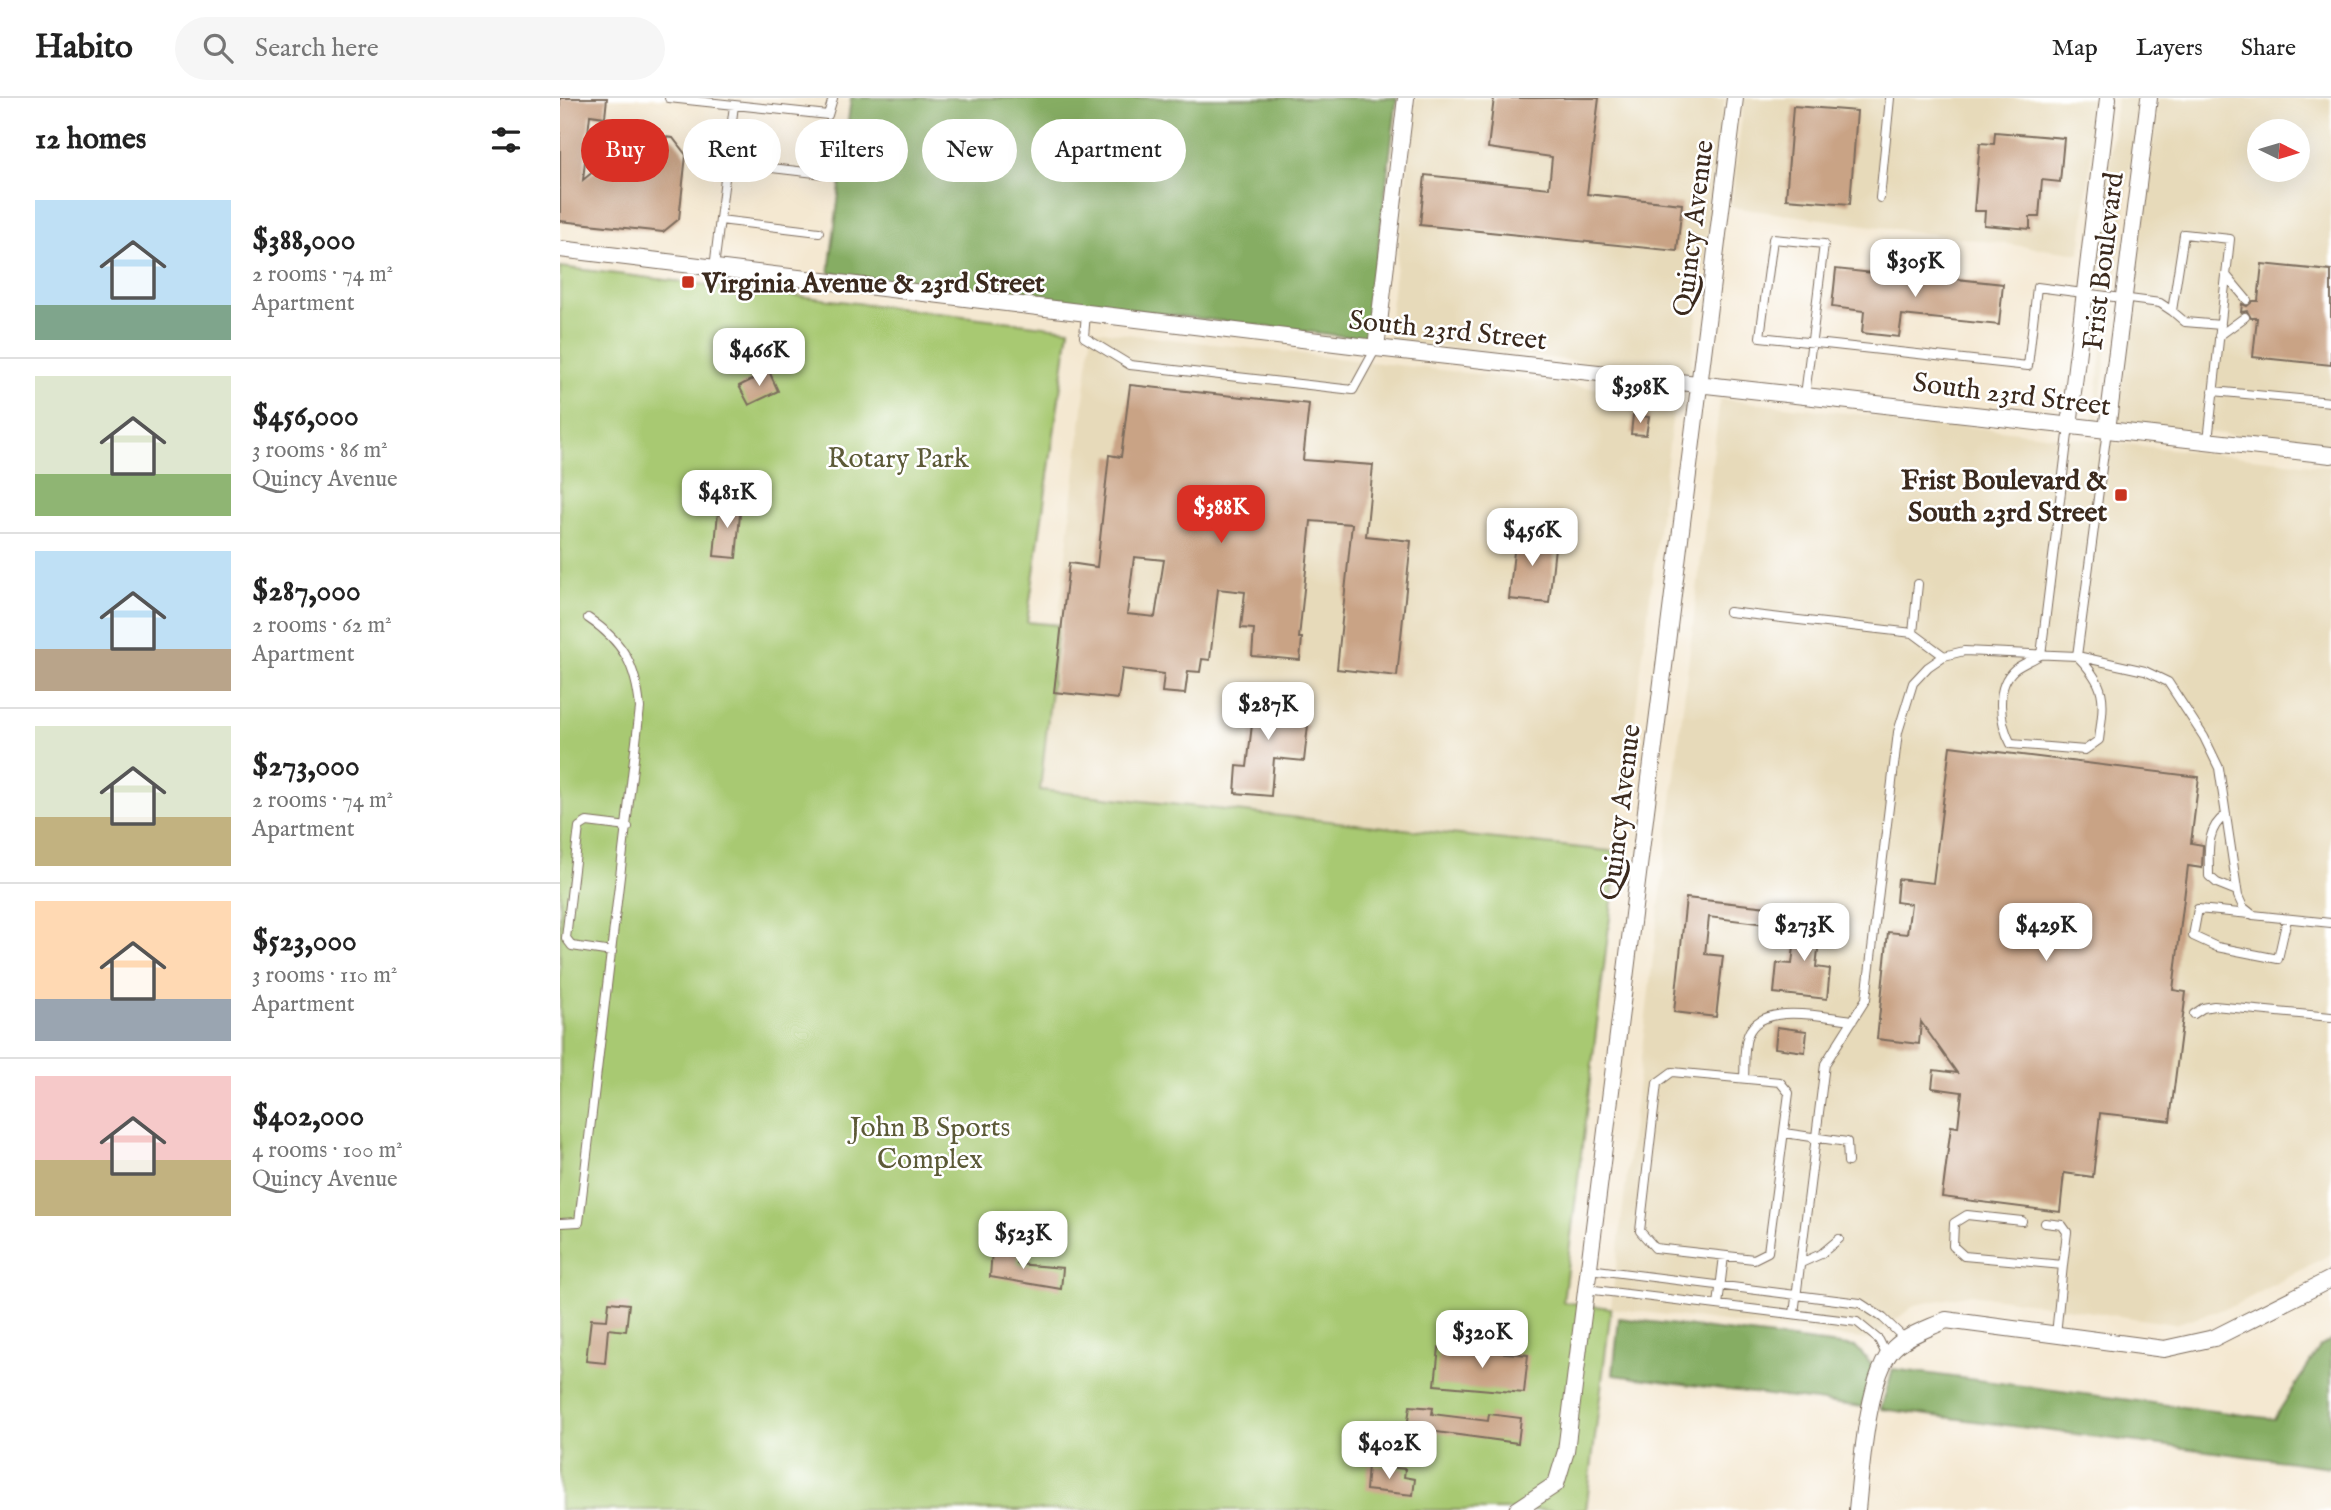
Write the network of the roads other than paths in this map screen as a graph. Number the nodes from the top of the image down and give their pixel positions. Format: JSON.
{"nodes":[{"id":1,"x":668,"y":98,"type":"edge"},
{"id":2,"x":834,"y":98,"type":"edge"},
{"id":3,"x":1406,"y":98,"type":"edge"},
{"id":4,"x":1735,"y":98,"type":"edge"},
{"id":5,"x":1890,"y":98,"type":"edge"},
{"id":6,"x":2108,"y":98,"type":"edge"},
{"id":7,"x":2148,"y":98,"type":"edge"},
{"id":8,"x":734,"y":104,"type":"junction"},
{"id":9,"x":732,"y":119,"type":"edge"},
{"id":10,"x":725,"y":182,"type":"edge"},
{"id":11,"x":1880,"y":198,"type":"dead end"},
{"id":12,"x":720,"y":220,"type":"junction"},
{"id":13,"x":819,"y":232,"type":"dead end"},
{"id":14,"x":560,"y":249,"type":"edge"},
{"id":15,"x":714,"y":268,"type":"junction"},
{"id":16,"x":2226,"y":275,"type":"junction"},
{"id":17,"x":2084,"y":294,"type":"junction"},
{"id":18,"x":2123,"y":299,"type":"junction"},
{"id":19,"x":2247,"y":300,"type":"dead end"},
{"id":20,"x":2172,"y":311,"type":"junction"},
{"id":21,"x":1086,"y":313,"type":"junction"},
{"id":22,"x":2245,"y":317,"type":"dead end"},
{"id":23,"x":2221,"y":326,"type":"junction"},
{"id":24,"x":2219,"y":336,"type":"junction"},
{"id":25,"x":1811,"y":342,"type":"junction"},
{"id":26,"x":1376,"y":348,"type":"junction"},
{"id":27,"x":1698,"y":383,"type":"junction"},
{"id":28,"x":2213,"y":391,"type":"junction"},
{"id":29,"x":1805,"y":395,"type":"junction"},
{"id":30,"x":2331,"y":402,"type":"edge"},
{"id":31,"x":2069,"y":426,"type":"junction"},
{"id":32,"x":2107,"y":430,"type":"junction"},
{"id":33,"x":2208,"y":442,"type":"junction"},
{"id":34,"x":2331,"y":455,"type":"edge"},
{"id":35,"x":1918,"y":584,"type":"dead end"},
{"id":36,"x":1729,"y":612,"type":"dead end"},
{"id":37,"x":588,"y":618,"type":"dead end"},
{"id":38,"x":1913,"y":634,"type":"junction"},
{"id":39,"x":2041,"y":655,"type":"junction"},
{"id":40,"x":1944,"y":656,"type":"junction"},
{"id":41,"x":2077,"y":656,"type":"junction"},
{"id":42,"x":2226,"y":815,"type":"junction"},
{"id":43,"x":628,"y":827,"type":"junction"},
{"id":44,"x":2237,"y":891,"type":"junction"},
{"id":45,"x":2253,"y":915,"type":"junction"},
{"id":46,"x":2287,"y":919,"type":"junction"},
{"id":47,"x":2331,"y":923,"type":"edge"},
{"id":48,"x":612,"y":952,"type":"junction"},
{"id":49,"x":2194,"y":1014,"type":"dead end"},
{"id":50,"x":2331,"y":1017,"type":"edge"},
{"id":51,"x":1853,"y":1020,"type":"junction"},
{"id":52,"x":1744,"y":1078,"type":"junction"},
{"id":53,"x":1784,"y":1133,"type":"junction"},
{"id":54,"x":1816,"y":1136,"type":"junction"},
{"id":55,"x":1848,"y":1162,"type":"dead end"},
{"id":56,"x":2022,"y":1221,"type":"dead end"},
{"id":57,"x":560,"y":1223,"type":"edge"},
{"id":58,"x":2045,"y":1223,"type":"dead end"},
{"id":59,"x":1839,"y":1239,"type":"dead end"},
{"id":60,"x":1724,"y":1256,"type":"junction"},
{"id":61,"x":1801,"y":1263,"type":"junction"},
{"id":62,"x":2063,"y":1265,"type":"junction"},
{"id":63,"x":1589,"y":1269,"type":"junction"},
{"id":64,"x":2331,"y":1279,"type":"edge"},
{"id":65,"x":1720,"y":1287,"type":"junction"},
{"id":66,"x":1586,"y":1289,"type":"junction"},
{"id":67,"x":1797,"y":1295,"type":"junction"},
{"id":68,"x":1718,"y":1305,"type":"junction"},
{"id":69,"x":1794,"y":1314,"type":"junction"},
{"id":70,"x":2056,"y":1335,"type":"junction"},
{"id":71,"x":1906,"y":1340,"type":"junction"},
{"id":72,"x":1888,"y":1358,"type":"junction"},
{"id":73,"x":1517,"y":1510,"type":"edge"},
{"id":74,"x":1857,"y":1510,"type":"edge"}],
"edges":[{"from":1,"to":8,"type":"lane"},
{"from":2,"to":8,"type":"lane"},
{"from":3,"to":26,"type":"street"},
{"from":4,"to":27,"type":"street","name":"Quincy Avenue"},
{"from":5,"to":11,"type":"lane"},
{"from":6,"to":17,"type":"street","name":"Frist Boulevard"},
{"from":7,"to":18,"type":"street","name":"Frist Boulevard"},
{"from":8,"to":9,"type":"lane"},
{"from":10,"to":12,"type":"lane"},
{"from":12,"to":13,"type":"lane"},
{"from":12,"to":15,"type":"lane"},
{"from":14,"to":15,"type":"street","name":"South 23rd Street"},
{"from":15,"to":21,"type":"street","name":"South 23rd Street"},
{"from":16,"to":19,"type":"lane"},
{"from":16,"to":20,"type":"lane"},
{"from":16,"to":23,"type":"lane"},
{"from":17,"to":18,"type":"lane"},
{"from":17,"to":25,"type":"lane"},
{"from":17,"to":31,"type":"street","name":"Frist Boulevard"},
{"from":18,"to":20,"type":"lane"},
{"from":18,"to":32,"type":"street","name":"Frist Boulevard"},
{"from":20,"to":23,"type":"lane"},
{"from":21,"to":26,"type":"street","name":"South 23rd Street"},
{"from":21,"to":26,"type":"lane"},
{"from":22,"to":24,"type":"lane"},
{"from":23,"to":24,"type":"lane"},
{"from":24,"to":28,"type":"lane"},
{"from":25,"to":25,"type":"lane"},
{"from":25,"to":29,"type":"lane"},
{"from":26,"to":27,"type":"street","name":"South 23rd Street"},
{"from":27,"to":29,"type":"street","name":"South 23rd Street"},
{"from":27,"to":63,"type":"street","name":"Quincy Avenue"},
{"from":28,"to":30,"type":"lane"},
{"from":28,"to":33,"type":"lane"},
{"from":29,"to":31,"type":"street","name":"South 23rd Street"},
{"from":31,"to":32,"type":"street","name":"South 23rd Street"},
{"from":31,"to":39,"type":"lane"},
{"from":32,"to":33,"type":"street","name":"South 23rd Street"},
{"from":32,"to":41,"type":"lane"},
{"from":33,"to":34,"type":"street","name":"South 23rd Street"},
{"from":35,"to":38,"type":"lane"},
{"from":36,"to":38,"type":"lane"},
{"from":37,"to":43,"type":"lane"},
{"from":38,"to":40,"type":"lane"},
{"from":39,"to":40,"type":"lane"},
{"from":39,"to":41,"type":"lane"},
{"from":39,"to":41,"type":"lane"},
{"from":40,"to":51,"type":"lane"},
{"from":41,"to":42,"type":"lane"},
{"from":42,"to":44,"type":"lane"},
{"from":42,"to":44,"type":"lane"},
{"from":43,"to":48,"type":"lane"},
{"from":43,"to":48,"type":"lane"},
{"from":44,"to":45,"type":"lane"},
{"from":45,"to":46,"type":"lane"},
{"from":45,"to":46,"type":"lane"},
{"from":46,"to":47,"type":"lane"},
{"from":48,"to":57,"type":"lane"},
{"from":49,"to":50,"type":"lane"},
{"from":51,"to":52,"type":"lane"},
{"from":51,"to":54,"type":"lane"},
{"from":52,"to":53,"type":"lane"},
{"from":52,"to":60,"type":"lane"},
{"from":53,"to":54,"type":"lane"},
{"from":53,"to":60,"type":"lane"},
{"from":54,"to":55,"type":"lane"},
{"from":54,"to":61,"type":"lane"},
{"from":56,"to":62,"type":"lane"},
{"from":58,"to":62,"type":"lane"},
{"from":59,"to":61,"type":"lane"},
{"from":60,"to":65,"type":"lane"},
{"from":61,"to":67,"type":"lane"},
{"from":62,"to":70,"type":"lane"},
{"from":63,"to":65,"type":"lane"},
{"from":63,"to":66,"type":"street","name":"Quincy Avenue"},
{"from":64,"to":70,"type":"street"},
{"from":65,"to":67,"type":"lane"},
{"from":65,"to":68,"type":"lane"},
{"from":66,"to":68,"type":"lane"},
{"from":66,"to":73,"type":"street","name":"Quincy Avenue"},
{"from":67,"to":69,"type":"lane"},
{"from":67,"to":71,"type":"lane"},
{"from":68,"to":69,"type":"lane"},
{"from":69,"to":72,"type":"lane"},
{"from":70,"to":71,"type":"street"},
{"from":71,"to":72,"type":"street"},
{"from":72,"to":74,"type":"street"}]}
